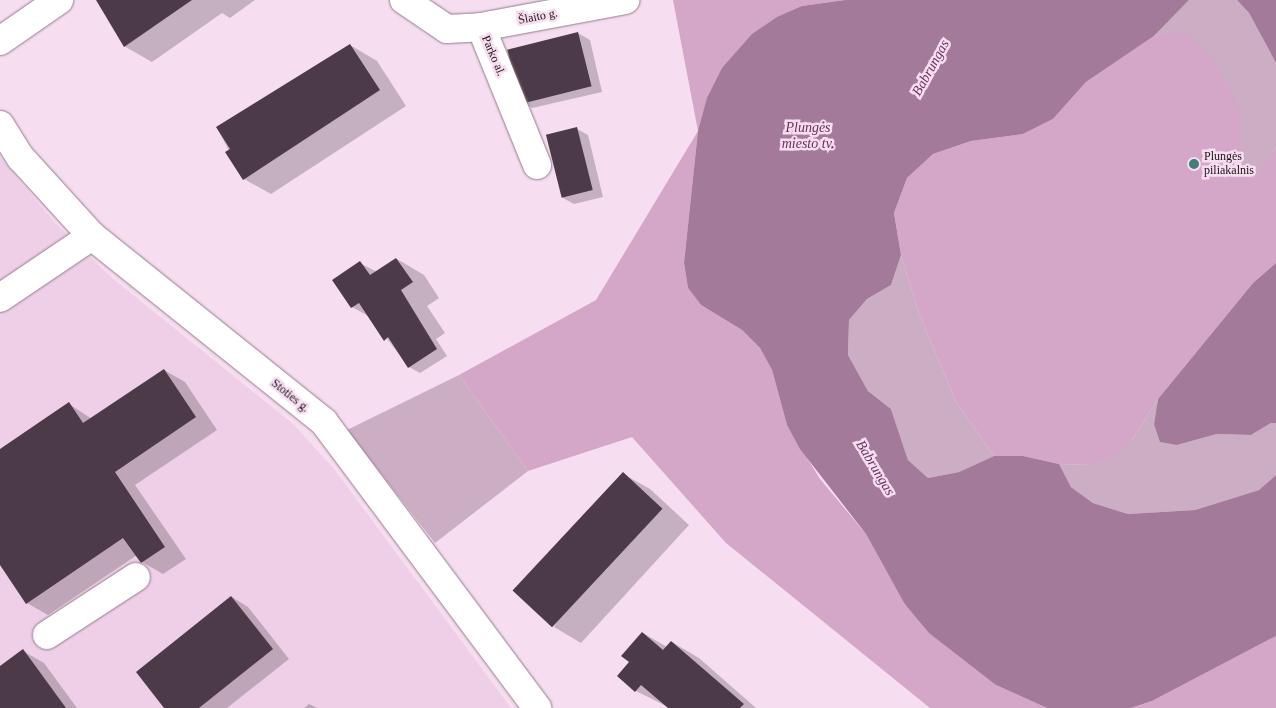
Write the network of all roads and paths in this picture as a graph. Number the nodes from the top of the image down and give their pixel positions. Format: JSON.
{"nodes":[{"id":1,"x":59,"y":0,"type":"edge"},
{"id":2,"x":404,"y":0,"type":"edge"},
{"id":3,"x":625,"y":0,"type":"edge"},
{"id":4,"x":481,"y":28,"type":"junction"},
{"id":5,"x":0,"y":41,"type":"edge"},
{"id":6,"x":0,"y":125,"type":"edge"},
{"id":7,"x":537,"y":165,"type":"dead end"},
{"id":8,"x":92,"y":236,"type":"junction"},
{"id":9,"x":0,"y":298,"type":"edge"},
{"id":10,"x":136,"y":577,"type":"dead end"},
{"id":11,"x":48,"y":635,"type":"dead end"},
{"id":12,"x":537,"y":708,"type":"edge"}],
"edges":[{"from":1,"to":5,"type":"main road"},
{"from":2,"to":4,"type":"main road","name":"Parko al."},
{"from":3,"to":4,"type":"main road","name":"Šlaito g."},
{"from":4,"to":7,"type":"main road","name":"Parko al."},
{"from":6,"to":8,"type":"main road","name":"Stoties g."},
{"from":8,"to":9,"type":"main road"},
{"from":8,"to":12,"type":"main road","name":"Stoties g."},
{"from":10,"to":11,"type":"main road"}]}
